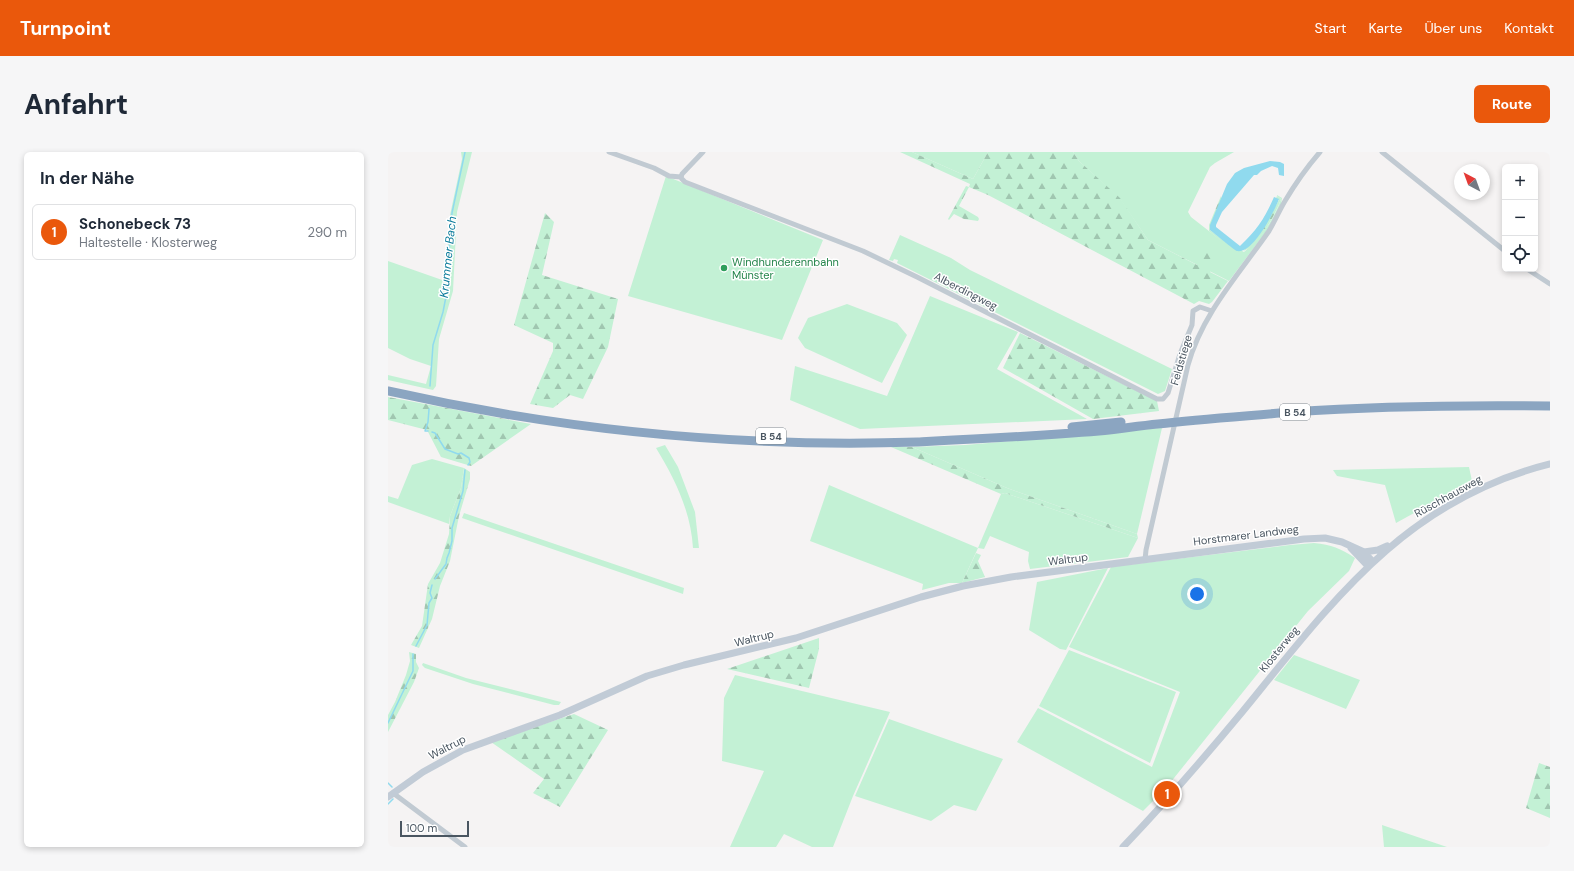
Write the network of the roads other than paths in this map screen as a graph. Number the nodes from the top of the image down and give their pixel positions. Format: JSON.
{"nodes":[{"id":1,"x":609,"y":152,"type":"edge"},
{"id":2,"x":703,"y":152,"type":"edge"},
{"id":3,"x":1320,"y":152,"type":"edge"},
{"id":4,"x":1382,"y":152,"type":"edge"},
{"id":5,"x":680,"y":177,"type":"junction"},
{"id":6,"x":1502,"y":249,"type":"edge"},
{"id":7,"x":1532,"y":272,"type":"edge"},
{"id":8,"x":1550,"y":284,"type":"edge"},
{"id":9,"x":1212,"y":311,"type":"junction"},
{"id":10,"x":388,"y":386,"type":"edge"},
{"id":11,"x":388,"y":391,"type":"edge"},
{"id":12,"x":1550,"y":402,"type":"edge"},
{"id":13,"x":1550,"y":406,"type":"edge"},
{"id":14,"x":1550,"y":464,"type":"edge"},
{"id":15,"x":1396,"y":541,"type":"junction"},
{"id":16,"x":1350,"y":546,"type":"junction"},
{"id":17,"x":1364,"y":552,"type":"junction"},
{"id":18,"x":1145,"y":560,"type":"junction"},
{"id":19,"x":1370,"y":564,"type":"junction"},
{"id":20,"x":390,"y":795,"type":"edge"},
{"id":21,"x":465,"y":847,"type":"edge"},
{"id":22,"x":1123,"y":847,"type":"edge"}],
"edges":[{"from":1,"to":5,"type":"street"},
{"from":2,"to":5,"type":"street"},
{"from":3,"to":9,"type":"street","name":"Feldstiege"},
{"from":4,"to":6,"type":"street"},
{"from":5,"to":9,"type":"street","name":"Alberdingweg"},
{"from":7,"to":8,"type":"street"},
{"from":9,"to":18,"type":"street","name":"Feldstiege"},
{"from":10,"to":12,"type":"highway","number":"B 54"},
{"from":11,"to":13,"type":"highway","number":"B 54"},
{"from":14,"to":15,"type":"main road","name":"Rüschhausweg"},
{"from":15,"to":17,"type":"main road"},
{"from":15,"to":19,"type":"main road","name":"Rüschhausweg"},
{"from":16,"to":17,"type":"main road","name":"Horstmarer Landweg"},
{"from":16,"to":18,"type":"main road","name":"Horstmarer Landweg"},
{"from":16,"to":19,"type":"main road"},
{"from":17,"to":19,"type":"main road","name":"Horstmarer Landweg"},
{"from":18,"to":20,"type":"main road","name":"Waltrup"},
{"from":19,"to":22,"type":"main road","name":"Klosterweg"},
{"from":20,"to":21,"type":"street"}]}
